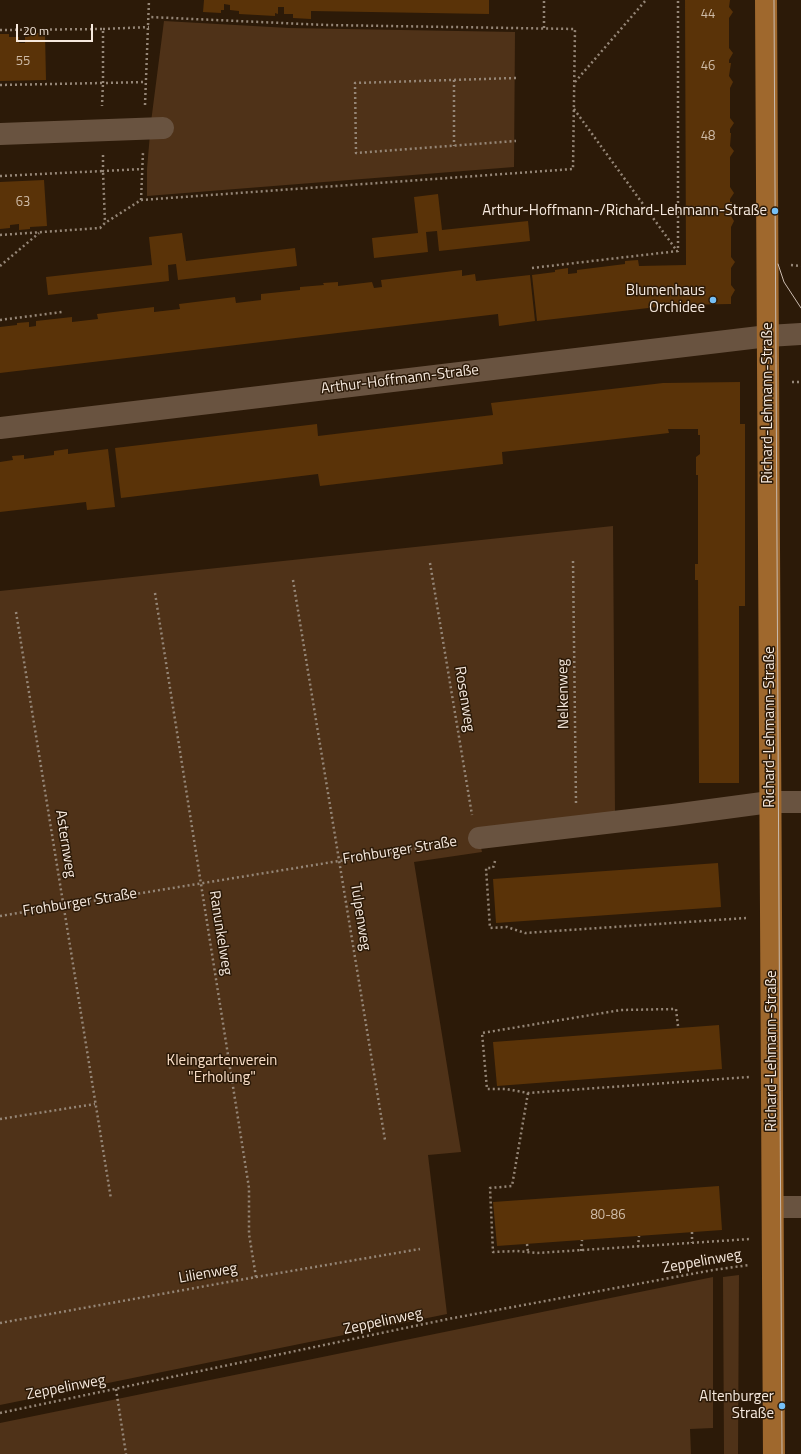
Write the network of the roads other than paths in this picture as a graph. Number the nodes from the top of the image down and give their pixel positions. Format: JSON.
{"nodes":[{"id":1,"x":766,"y":0,"type":"edge"},
{"id":2,"x":163,"y":128,"type":"dead end"},
{"id":3,"x":0,"y":134,"type":"edge"},
{"id":4,"x":801,"y":334,"type":"edge"},
{"id":5,"x":768,"y":336,"type":"junction"},
{"id":6,"x":0,"y":428,"type":"edge"},
{"id":7,"x":770,"y":802,"type":"junction"},
{"id":8,"x":801,"y":802,"type":"edge"},
{"id":9,"x":485,"y":838,"type":"road end"},
{"id":10,"x":773,"y":1207,"type":"junction"},
{"id":11,"x":801,"y":1207,"type":"edge"},
{"id":12,"x":774,"y":1454,"type":"edge"}],
"edges":[{"from":1,"to":5,"type":"main road","name":"Richard-Lehmann-Straße"},
{"from":2,"to":3,"type":"street"},
{"from":4,"to":5,"type":"street","name":"Arthur-Hoffmann-Straße"},
{"from":5,"to":6,"type":"street","name":"Arthur-Hoffmann-Straße"},
{"from":5,"to":7,"type":"main road","name":"Richard-Lehmann-Straße"},
{"from":7,"to":8,"type":"street"},
{"from":7,"to":9,"type":"street"},
{"from":7,"to":10,"type":"main road","name":"Richard-Lehmann-Straße"},
{"from":10,"to":11,"type":"street"},
{"from":10,"to":12,"type":"main road","name":"Richard-Lehmann-Straße"}]}
